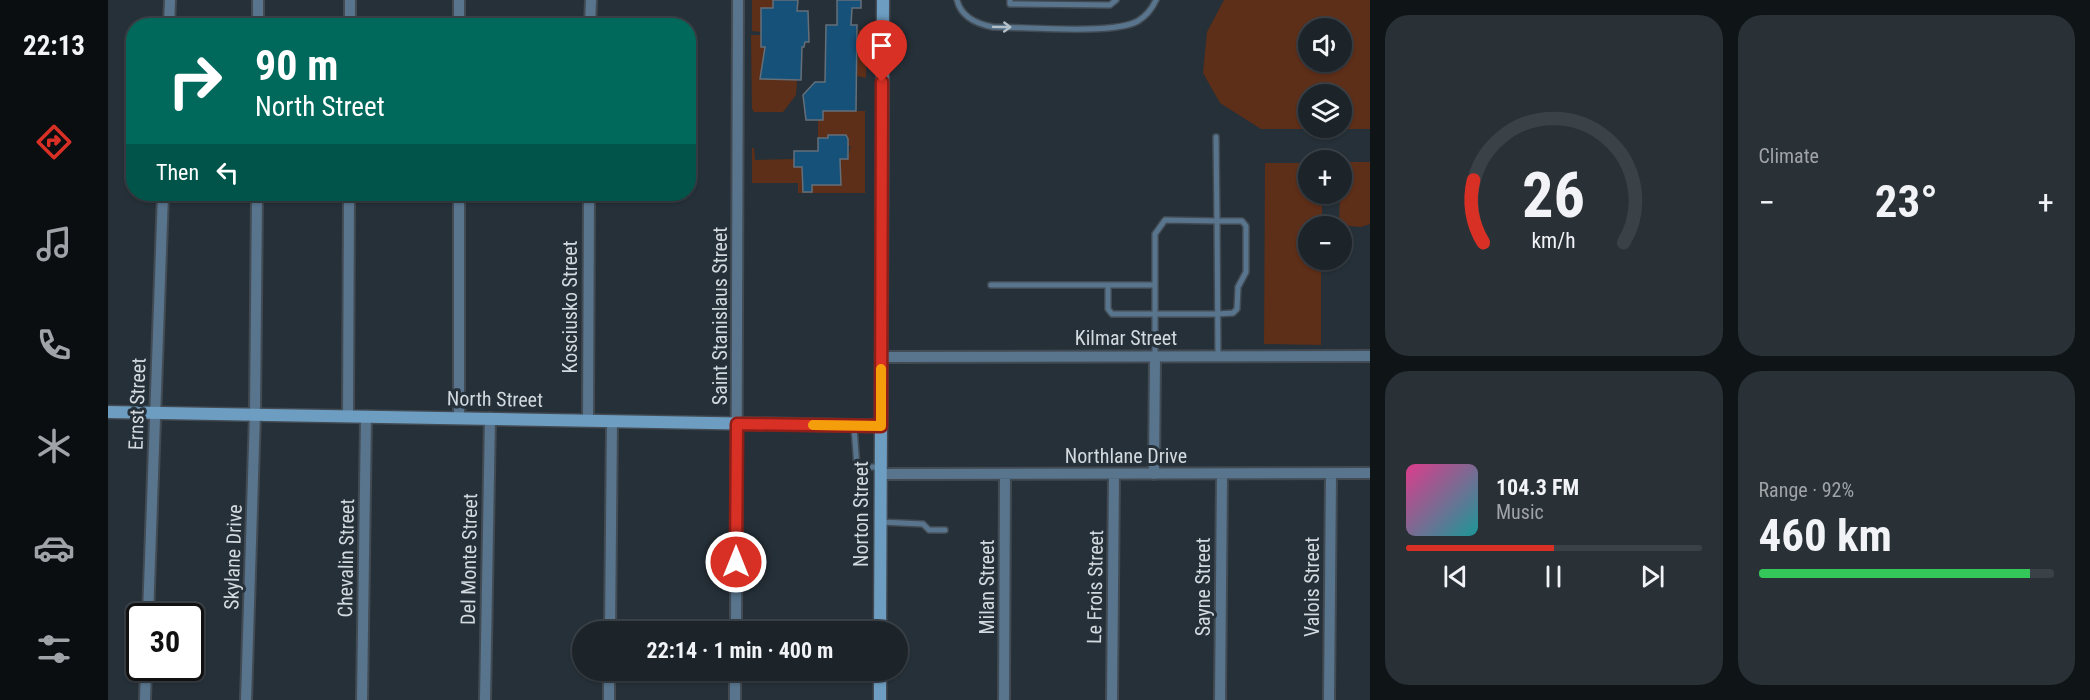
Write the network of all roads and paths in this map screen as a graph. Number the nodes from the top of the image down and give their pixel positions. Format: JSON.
{"nodes":[{"id":1,"x":170,"y":0,"type":"edge"},
{"id":2,"x":258,"y":0,"type":"edge"},
{"id":3,"x":350,"y":0,"type":"edge"},
{"id":4,"x":459,"y":0,"type":"edge"},
{"id":5,"x":591,"y":0,"type":"edge"},
{"id":6,"x":738,"y":0,"type":"edge"},
{"id":7,"x":883,"y":0,"type":"edge"},
{"id":8,"x":957,"y":0,"type":"edge"},
{"id":9,"x":1010,"y":0,"type":"edge"},
{"id":10,"x":1116,"y":0,"type":"edge"},
{"id":11,"x":1156,"y":0,"type":"edge"},
{"id":12,"x":169,"y":18,"type":"edge"},
{"id":13,"x":258,"y":18,"type":"edge"},
{"id":14,"x":350,"y":18,"type":"edge"},
{"id":15,"x":459,"y":18,"type":"edge"},
{"id":16,"x":591,"y":18,"type":"edge"},
{"id":17,"x":1216,"y":137,"type":"dead end"},
{"id":18,"x":163,"y":201,"type":"edge"},
{"id":19,"x":257,"y":201,"type":"edge"},
{"id":20,"x":349,"y":201,"type":"edge"},
{"id":21,"x":459,"y":201,"type":"edge"},
{"id":22,"x":589,"y":201,"type":"edge"},
{"id":23,"x":1217,"y":221,"type":"junction"},
{"id":24,"x":991,"y":285,"type":"dead end"},
{"id":25,"x":1108,"y":285,"type":"junction"},
{"id":26,"x":1155,"y":285,"type":"junction"},
{"id":27,"x":1155,"y":314,"type":"junction"},
{"id":28,"x":1217,"y":314,"type":"junction"},
{"id":29,"x":1155,"y":356,"type":"junction"},
{"id":30,"x":1218,"y":356,"type":"junction"},
{"id":31,"x":1370,"y":356,"type":"edge"},
{"id":32,"x":881,"y":357,"type":"junction"},
{"id":33,"x":108,"y":412,"type":"edge"},
{"id":34,"x":155,"y":413,"type":"junction"},
{"id":35,"x":255,"y":414,"type":"junction"},
{"id":36,"x":348,"y":416,"type":"junction"},
{"id":37,"x":366,"y":416,"type":"junction"},
{"id":38,"x":459,"y":417,"type":"junction"},
{"id":39,"x":490,"y":418,"type":"junction"},
{"id":40,"x":588,"y":420,"type":"junction"},
{"id":41,"x":612,"y":421,"type":"junction"},
{"id":42,"x":737,"y":424,"type":"junction"},
{"id":43,"x":854,"y":425,"type":"junction"},
{"id":44,"x":881,"y":426,"type":"junction"},
{"id":45,"x":881,"y":470,"type":"junction"},
{"id":46,"x":1005,"y":474,"type":"junction"},
{"id":47,"x":1114,"y":474,"type":"junction"},
{"id":48,"x":1154,"y":474,"type":"junction"},
{"id":49,"x":1222,"y":474,"type":"junction"},
{"id":50,"x":1331,"y":474,"type":"junction"},
{"id":51,"x":1370,"y":474,"type":"edge"},
{"id":52,"x":881,"y":522,"type":"junction"},
{"id":53,"x":945,"y":530,"type":"dead end"},
{"id":54,"x":148,"y":603,"type":"edge"},
{"id":55,"x":610,"y":621,"type":"edge"},
{"id":56,"x":736,"y":621,"type":"edge"},
{"id":57,"x":880,"y":621,"type":"edge"},
{"id":58,"x":146,"y":681,"type":"edge"},
{"id":59,"x":609,"y":681,"type":"edge"},
{"id":60,"x":735,"y":681,"type":"edge"},
{"id":61,"x":880,"y":681,"type":"edge"},
{"id":62,"x":145,"y":700,"type":"edge"},
{"id":63,"x":246,"y":700,"type":"edge"},
{"id":64,"x":362,"y":700,"type":"edge"},
{"id":65,"x":485,"y":700,"type":"edge"},
{"id":66,"x":609,"y":700,"type":"edge"},
{"id":67,"x":735,"y":700,"type":"edge"},
{"id":68,"x":880,"y":700,"type":"edge"},
{"id":69,"x":1004,"y":700,"type":"edge"},
{"id":70,"x":1112,"y":700,"type":"edge"},
{"id":71,"x":1220,"y":700,"type":"edge"},
{"id":72,"x":1329,"y":700,"type":"edge"}],
"edges":[{"from":1,"to":12,"type":"street"},
{"from":2,"to":13,"type":"street"},
{"from":3,"to":14,"type":"street"},
{"from":4,"to":15,"type":"street"},
{"from":5,"to":16,"type":"street"},
{"from":6,"to":42,"type":"street","name":"Saint Stanislaus Street"},
{"from":7,"to":32,"type":"street","name":"Norton Street"},
{"from":8,"to":11,"type":"lane","one_way":true},
{"from":9,"to":10,"type":"lane"},
{"from":17,"to":23,"type":"lane"},
{"from":18,"to":34,"type":"street","name":"Ernst Street"},
{"from":19,"to":35,"type":"street","name":"Skylane Drive"},
{"from":20,"to":36,"type":"street"},
{"from":21,"to":38,"type":"street"},
{"from":22,"to":40,"type":"street","name":"Kosciusko Street"},
{"from":23,"to":26,"type":"lane"},
{"from":23,"to":28,"type":"lane"},
{"from":23,"to":28,"type":"lane"},
{"from":24,"to":25,"type":"lane"},
{"from":25,"to":26,"type":"lane"},
{"from":25,"to":27,"type":"lane"},
{"from":26,"to":27,"type":"lane"},
{"from":27,"to":28,"type":"lane"},
{"from":27,"to":29,"type":"lane"},
{"from":28,"to":30,"type":"lane"},
{"from":29,"to":30,"type":"street","name":"Kilmar Street"},
{"from":29,"to":32,"type":"street","name":"Kilmar Street"},
{"from":29,"to":48,"type":"street"},
{"from":30,"to":31,"type":"street","name":"Kilmar Street"},
{"from":32,"to":44,"type":"street","name":"Norton Street"},
{"from":33,"to":34,"type":"street","name":"North Street"},
{"from":34,"to":35,"type":"street","name":"North Street"},
{"from":34,"to":54,"type":"street","name":"Ernst Street"},
{"from":35,"to":36,"type":"street","name":"North Street"},
{"from":35,"to":63,"type":"street","name":"Skylane Drive"},
{"from":36,"to":37,"type":"street","name":"North Street"},
{"from":37,"to":38,"type":"street","name":"North Street"},
{"from":37,"to":64,"type":"street","name":"Chevalin Street"},
{"from":38,"to":39,"type":"street","name":"North Street"},
{"from":39,"to":40,"type":"street","name":"North Street"},
{"from":39,"to":65,"type":"street","name":"Del Monte Street"},
{"from":40,"to":41,"type":"street","name":"North Street"},
{"from":41,"to":42,"type":"street","name":"North Street"},
{"from":41,"to":55,"type":"street"},
{"from":42,"to":43,"type":"street","name":"North Street"},
{"from":42,"to":56,"type":"street","name":"Saint Stanislaus Street"},
{"from":43,"to":44,"type":"street","name":"North Street"},
{"from":43,"to":45,"type":"lane"},
{"from":44,"to":45,"type":"street","name":"Norton Street"},
{"from":45,"to":46,"type":"street","name":"Northlane Drive"},
{"from":45,"to":52,"type":"street","name":"Norton Street"},
{"from":46,"to":47,"type":"street","name":"Northlane Drive"},
{"from":46,"to":69,"type":"street","name":"Milan Street"},
{"from":47,"to":48,"type":"street","name":"Northlane Drive"},
{"from":47,"to":70,"type":"street","name":"Le Frois Street"},
{"from":48,"to":49,"type":"street","name":"Northlane Drive"},
{"from":49,"to":50,"type":"street","name":"Northlane Drive"},
{"from":49,"to":71,"type":"street","name":"Sayne Street"},
{"from":50,"to":51,"type":"street","name":"Northlane Drive"},
{"from":50,"to":72,"type":"street","name":"Valois Street"},
{"from":52,"to":53,"type":"lane"},
{"from":52,"to":57,"type":"street","name":"Norton Street"},
{"from":58,"to":62,"type":"street"},
{"from":59,"to":66,"type":"street"},
{"from":60,"to":67,"type":"street"},
{"from":61,"to":68,"type":"street"}]}
